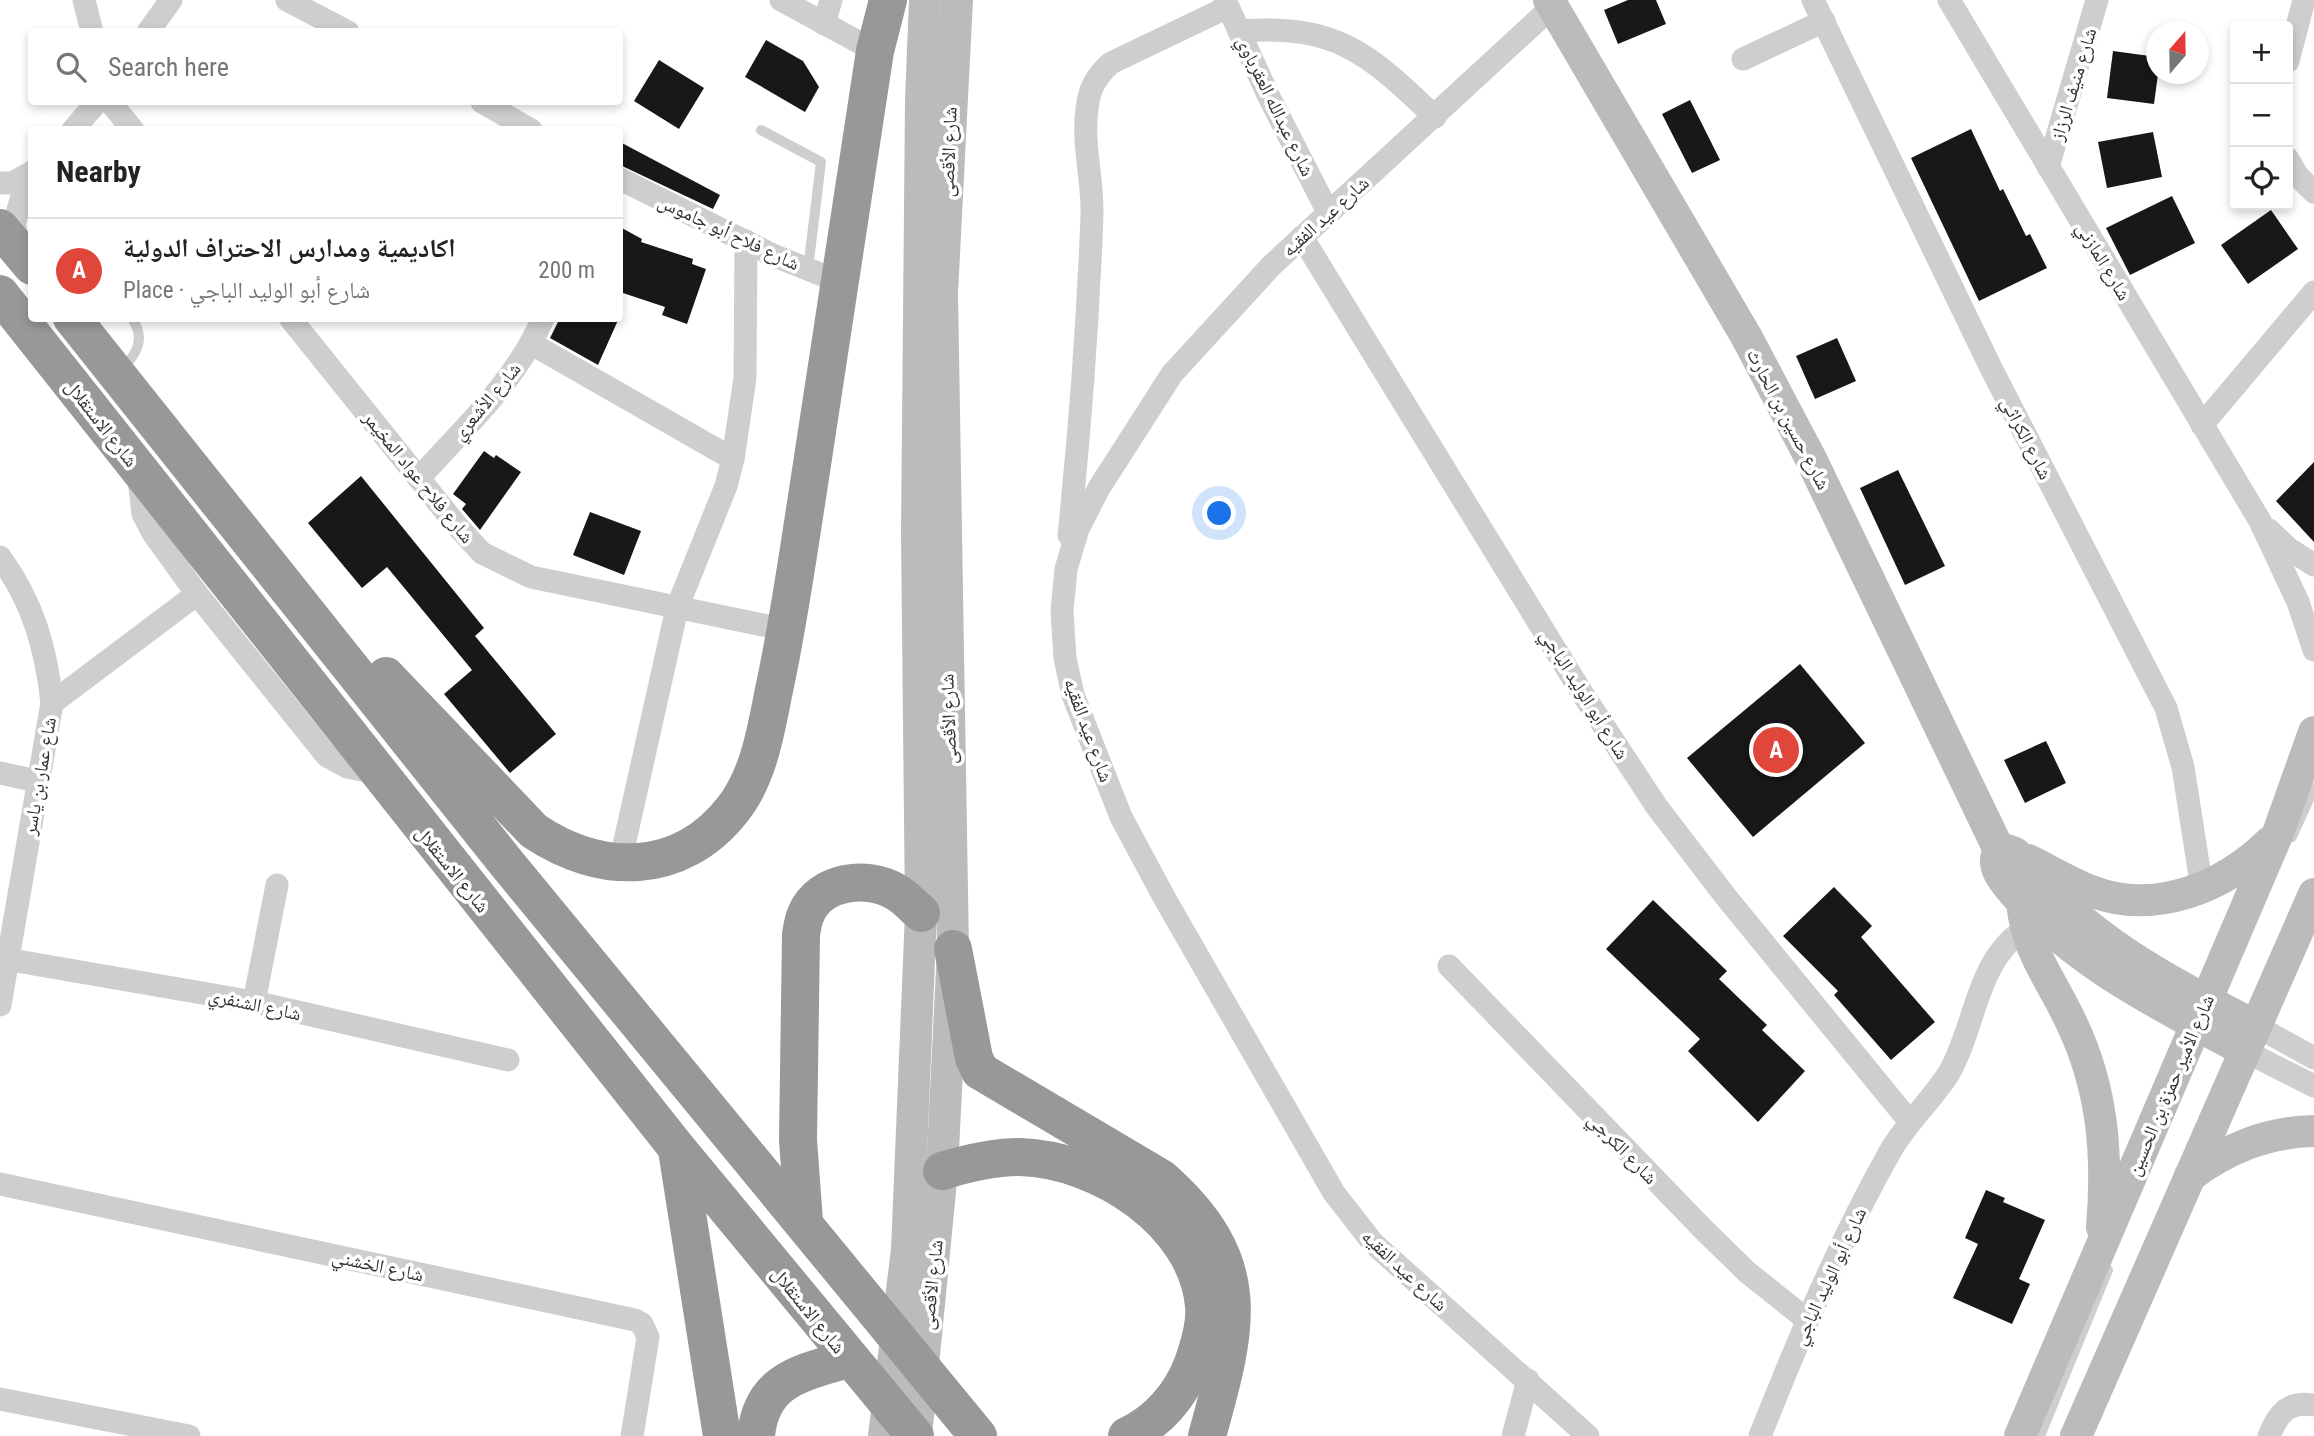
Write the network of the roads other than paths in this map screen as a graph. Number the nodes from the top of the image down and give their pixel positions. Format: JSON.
{"nodes":[{"id":1,"x":84,"y":0,"type":"edge"},
{"id":2,"x":171,"y":0,"type":"edge"},
{"id":3,"x":286,"y":0,"type":"edge"},
{"id":4,"x":781,"y":0,"type":"edge"},
{"id":5,"x":831,"y":0,"type":"edge"},
{"id":6,"x":888,"y":0,"type":"edge"},
{"id":7,"x":925,"y":0,"type":"edge"},
{"id":8,"x":957,"y":0,"type":"edge"},
{"id":9,"x":1812,"y":0,"type":"edge"},
{"id":10,"x":1949,"y":0,"type":"edge"},
{"id":11,"x":2097,"y":0,"type":"edge"},
{"id":12,"x":2304,"y":0,"type":"edge"},
{"id":13,"x":1227,"y":3,"type":"edge"},
{"id":14,"x":1551,"y":3,"type":"edge"},
{"id":15,"x":1824,"y":21,"type":"junction"},
{"id":16,"x":824,"y":24,"type":"junction"},
{"id":17,"x":91,"y":28,"type":"edge"},
{"id":18,"x":151,"y":28,"type":"edge"},
{"id":19,"x":340,"y":28,"type":"edge"},
{"id":20,"x":1239,"y":31,"type":"junction"},
{"id":21,"x":2293,"y":42,"type":"edge"},
{"id":22,"x":875,"y":51,"type":"junction"},
{"id":23,"x":1743,"y":59,"type":"dead end"},
{"id":24,"x":94,"y":105,"type":"edge"},
{"id":25,"x":113,"y":105,"type":"edge"},
{"id":26,"x":487,"y":105,"type":"edge"},
{"id":27,"x":1435,"y":117,"type":"junction"},
{"id":28,"x":76,"y":126,"type":"edge"},
{"id":29,"x":131,"y":126,"type":"edge"},
{"id":30,"x":524,"y":126,"type":"edge"},
{"id":31,"x":761,"y":130,"type":"dead end"},
{"id":32,"x":2048,"y":167,"type":"junction"},
{"id":33,"x":2293,"y":167,"type":"edge"},
{"id":34,"x":28,"y":175,"type":"edge"},
{"id":35,"x":28,"y":180,"type":"edge"},
{"id":36,"x":623,"y":180,"type":"edge"},
{"id":37,"x":0,"y":183,"type":"edge"},
{"id":38,"x":2314,"y":192,"type":"edge"},
{"id":39,"x":1328,"y":212,"type":"junction"},
{"id":40,"x":1302,"y":236,"type":"junction"},
{"id":41,"x":746,"y":241,"type":"junction"},
{"id":42,"x":17,"y":248,"type":"edge"},
{"id":43,"x":824,"y":276,"type":"junction"},
{"id":44,"x":2314,"y":292,"type":"edge"},
{"id":45,"x":0,"y":294,"type":"edge"},
{"id":46,"x":75,"y":322,"type":"edge"},
{"id":47,"x":134,"y":322,"type":"edge"},
{"id":48,"x":293,"y":322,"type":"edge"},
{"id":49,"x":541,"y":322,"type":"edge"},
{"id":50,"x":532,"y":344,"type":"junction"},
{"id":51,"x":116,"y":375,"type":"junction"},
{"id":52,"x":2202,"y":425,"type":"junction"},
{"id":53,"x":733,"y":459,"type":"junction"},
{"id":54,"x":138,"y":468,"type":"junction"},
{"id":55,"x":420,"y":477,"type":"junction"},
{"id":56,"x":2260,"y":521,"type":"junction"},
{"id":57,"x":0,"y":557,"type":"edge"},
{"id":58,"x":2314,"y":565,"type":"edge"},
{"id":59,"x":1066,"y":569,"type":"junction"},
{"id":60,"x":283,"y":583,"type":"junction"},
{"id":61,"x":197,"y":594,"type":"junction"},
{"id":62,"x":677,"y":608,"type":"junction"},
{"id":63,"x":787,"y":630,"type":"junction"},
{"id":64,"x":2314,"y":650,"type":"edge"},
{"id":65,"x":52,"y":703,"type":"junction"},
{"id":66,"x":2314,"y":733,"type":"edge"},
{"id":67,"x":2314,"y":761,"type":"edge"},
{"id":68,"x":0,"y":773,"type":"edge"},
{"id":69,"x":377,"y":773,"type":"junction"},
{"id":70,"x":37,"y":781,"type":"junction"},
{"id":71,"x":2314,"y":788,"type":"edge"},
{"id":72,"x":2284,"y":838,"type":"junction"},
{"id":73,"x":2007,"y":853,"type":"junction"},
{"id":74,"x":620,"y":863,"type":"junction"},
{"id":75,"x":277,"y":884,"type":"dead end"},
{"id":76,"x":2202,"y":889,"type":"junction"},
{"id":77,"x":2314,"y":894,"type":"edge"},
{"id":78,"x":921,"y":913,"type":"junction"},
{"id":79,"x":2024,"y":916,"type":"junction"},
{"id":80,"x":2256,"y":916,"type":"dead end"},
{"id":81,"x":953,"y":949,"type":"junction"},
{"id":82,"x":5,"y":959,"type":"edge"},
{"id":83,"x":1449,"y":966,"type":"dead end"},
{"id":84,"x":254,"y":1002,"type":"junction"},
{"id":85,"x":0,"y":1005,"type":"edge"},
{"id":86,"x":2206,"y":1011,"type":"junction"},
{"id":87,"x":2251,"y":1038,"type":"junction"},
{"id":88,"x":2314,"y":1058,"type":"edge"},
{"id":89,"x":508,"y":1060,"type":"dead end"},
{"id":90,"x":2314,"y":1086,"type":"edge"},
{"id":91,"x":1910,"y":1122,"type":"junction"},
{"id":92,"x":2314,"y":1131,"type":"edge"},
{"id":93,"x":676,"y":1147,"type":"junction"},
{"id":94,"x":2152,"y":1159,"type":"dead end"},
{"id":95,"x":942,"y":1171,"type":"junction"},
{"id":96,"x":2190,"y":1176,"type":"junction"},
{"id":97,"x":0,"y":1184,"type":"edge"},
{"id":98,"x":804,"y":1222,"type":"junction"},
{"id":99,"x":921,"y":1250,"type":"junction"},
{"id":100,"x":2106,"y":1257,"type":"junction"},
{"id":101,"x":1806,"y":1319,"type":"junction"},
{"id":102,"x":848,"y":1359,"type":"junction"},
{"id":103,"x":1528,"y":1380,"type":"junction"},
{"id":104,"x":0,"y":1399,"type":"edge"},
{"id":105,"x":2314,"y":1405,"type":"edge"},
{"id":106,"x":982,"y":1433,"type":"edge"},
{"id":107,"x":189,"y":1436,"type":"edge"},
{"id":108,"x":632,"y":1436,"type":"edge"},
{"id":109,"x":722,"y":1436,"type":"edge"},
{"id":110,"x":756,"y":1436,"type":"edge"},
{"id":111,"x":884,"y":1436,"type":"edge"},
{"id":112,"x":915,"y":1436,"type":"edge"},
{"id":113,"x":1127,"y":1436,"type":"edge"},
{"id":114,"x":1207,"y":1436,"type":"edge"},
{"id":115,"x":1513,"y":1436,"type":"edge"},
{"id":116,"x":1588,"y":1436,"type":"edge"},
{"id":117,"x":1760,"y":1436,"type":"edge"},
{"id":118,"x":2020,"y":1436,"type":"edge"},
{"id":119,"x":2029,"y":1436,"type":"edge"},
{"id":120,"x":2040,"y":1436,"type":"edge"},
{"id":121,"x":2077,"y":1436,"type":"edge"},
{"id":122,"x":2269,"y":1436,"type":"edge"}],
"edges":[{"from":1,"to":17,"type":"street"},
{"from":2,"to":18,"type":"street"},
{"from":3,"to":19,"type":"street"},
{"from":4,"to":16,"type":"street"},
{"from":5,"to":16,"type":"street"},
{"from":6,"to":22,"type":"highway"},
{"from":7,"to":78,"type":"main road","name":"شارع الأقصى"},
{"from":8,"to":81,"type":"main road","name":"شارع الأقصى"},
{"from":9,"to":15,"type":"street","name":"شارع الكراثي"},
{"from":10,"to":32,"type":"street","name":"شارع المازني"},
{"from":11,"to":32,"type":"street","name":"شارع منيف الرزاز"},
{"from":12,"to":21,"type":"street"},
{"from":13,"to":20,"type":"street","name":"شارع عبدالله العقرباوي"},
{"from":13,"to":59,"type":"street"},
{"from":14,"to":27,"type":"street","name":"شارع عيد الفقيه"},
{"from":14,"to":73,"type":"main road","name":"شارع حسين بن الحارث"},
{"from":15,"to":23,"type":"street"},
{"from":15,"to":76,"type":"street","name":"شارع الكراثي"},
{"from":16,"to":22,"type":"street"},
{"from":20,"to":27,"type":"street"},
{"from":20,"to":39,"type":"street","name":"شارع عبدالله العقرباوي"},
{"from":22,"to":43,"type":"highway"},
{"from":24,"to":28,"type":"street"},
{"from":25,"to":29,"type":"street"},
{"from":26,"to":30,"type":"street"},
{"from":27,"to":39,"type":"street","name":"شارع عيد الفقيه"},
{"from":31,"to":43,"type":"lane"},
{"from":32,"to":52,"type":"street","name":"شارع المازني"},
{"from":33,"to":38,"type":"street"},
{"from":34,"to":37,"type":"street"},
{"from":35,"to":42,"type":"street"},
{"from":36,"to":41,"type":"street","name":"شارع فلاح أبو جاموس"},
{"from":39,"to":40,"type":"street","name":"شارع عيد الفقيه"},
{"from":40,"to":59,"type":"street","name":"شارع عيد الفقيه"},
{"from":40,"to":91,"type":"street","name":"شارع أبو الوليد الباجي"},
{"from":41,"to":43,"type":"street","name":"شارع فلاح أبو جاموس"},
{"from":41,"to":53,"type":"street"},
{"from":43,"to":63,"type":"highway"},
{"from":44,"to":52,"type":"street"},
{"from":45,"to":54,"type":"highway","name":"شارع الاستقلال"},
{"from":46,"to":51,"type":"highway"},
{"from":47,"to":51,"type":"lane"},
{"from":48,"to":55,"type":"street","name":"شارع فلاح عواد المخيمر"},
{"from":49,"to":50,"type":"street","name":"شارع الأشعري"},
{"from":50,"to":53,"type":"street"},
{"from":50,"to":55,"type":"street","name":"شارع الأشعري"},
{"from":51,"to":60,"type":"highway"},
{"from":52,"to":56,"type":"street","name":"شارع المازني"},
{"from":53,"to":62,"type":"street"},
{"from":54,"to":61,"type":"street"},
{"from":54,"to":69,"type":"highway","name":"شارع الاستقلال"},
{"from":55,"to":62,"type":"street","name":"شارع فلاح عواد المخيمر"},
{"from":56,"to":58,"type":"street","name":"شارع المازني"},
{"from":56,"to":64,"type":"street","name":"شارع المازني"},
{"from":57,"to":65,"type":"street","name":"شاع عمار بن ياسر"},
{"from":59,"to":103,"type":"street","name":"شارع عيد الفقيه"},
{"from":60,"to":74,"type":"highway"},
{"from":60,"to":98,"type":"highway"},
{"from":61,"to":65,"type":"street"},
{"from":61,"to":69,"type":"street"},
{"from":62,"to":63,"type":"street","name":"شارع فلاح عواد المخيمر"},
{"from":62,"to":74,"type":"street"},
{"from":63,"to":74,"type":"highway"},
{"from":65,"to":70,"type":"street","name":"شاع عمار بن ياسر"},
{"from":66,"to":72,"type":"main road","name":"شارع الأمير حمزة بن الحسين"},
{"from":67,"to":86,"type":"lane"},
{"from":68,"to":70,"type":"street"},
{"from":69,"to":93,"type":"highway","name":"شارع الاستقلال"},
{"from":70,"to":82,"type":"street","name":"شاع عمار بن ياسر"},
{"from":71,"to":72,"type":"lane"},
{"from":72,"to":76,"type":"main road"},
{"from":72,"to":86,"type":"main road","name":"شارع الأمير حمزة بن الحسين"},
{"from":73,"to":76,"type":"main road"},
{"from":73,"to":79,"type":"main road","name":"شارع حسين بن الحارث"},
{"from":73,"to":86,"type":"main road","name":"شارع حسين بن الحارث"},
{"from":75,"to":84,"type":"street"},
{"from":77,"to":87,"type":"main road"},
{"from":78,"to":98,"type":"highway"},
{"from":78,"to":99,"type":"main road","name":"شارع الأقصى"},
{"from":79,"to":86,"type":"main road","name":"شارع حسين بن الحارث"},
{"from":79,"to":91,"type":"street","name":"شارع أبو الوليد الباجي"},
{"from":79,"to":100,"type":"main road"},
{"from":80,"to":86,"type":"lane"},
{"from":81,"to":95,"type":"main road","name":"شارع الأقصى"},
{"from":81,"to":114,"type":"highway"},
{"from":82,"to":84,"type":"street","name":"شارع الشنفري"},
{"from":82,"to":85,"type":"street","name":"شاع عمار بن ياسر"},
{"from":83,"to":101,"type":"street","name":"شارع الكرجي"},
{"from":84,"to":89,"type":"street","name":"شارع الشنفري"},
{"from":86,"to":87,"type":"main road","name":"شارع حسين بن الحارث"},
{"from":86,"to":94,"type":"lane"},
{"from":86,"to":100,"type":"main road","name":"شارع الأمير حمزة بن الحسين"},
{"from":86,"to":119,"type":"lane"},
{"from":87,"to":88,"type":"street"},
{"from":87,"to":90,"type":"street"},
{"from":87,"to":96,"type":"main road"},
{"from":91,"to":101,"type":"street","name":"شارع أبو الوليد الباجي"},
{"from":92,"to":96,"type":"main road"},
{"from":93,"to":102,"type":"highway","name":"شارع الاستقلال"},
{"from":93,"to":109,"type":"highway"},
{"from":95,"to":99,"type":"main road","name":"شارع الأقصى"},
{"from":95,"to":113,"type":"highway"},
{"from":96,"to":121,"type":"main road"},
{"from":97,"to":108,"type":"street","name":"شارع الخشني"},
{"from":98,"to":106,"type":"highway"},
{"from":99,"to":111,"type":"main road","name":"شارع الأقصى"},
{"from":99,"to":112,"type":"main road","name":"شارع الأقصى"},
{"from":100,"to":118,"type":"main road","name":"شارع الأمير حمزة بن الحسين"},
{"from":100,"to":120,"type":"lane"},
{"from":101,"to":117,"type":"street","name":"شارع أبو الوليد الباجي"},
{"from":102,"to":110,"type":"highway"},
{"from":102,"to":112,"type":"highway","name":"شارع الاستقلال"},
{"from":103,"to":115,"type":"street"},
{"from":103,"to":116,"type":"street","name":"شارع عيد الفقيه"},
{"from":104,"to":107,"type":"street"},
{"from":105,"to":122,"type":"street"}]}
